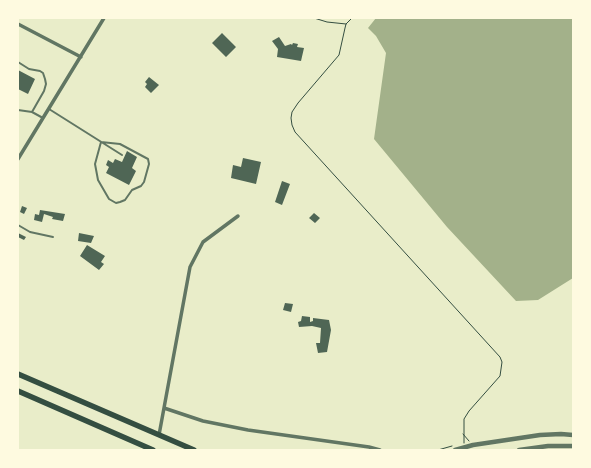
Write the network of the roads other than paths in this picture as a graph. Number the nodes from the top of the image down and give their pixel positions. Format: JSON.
{"nodes":[{"id":1,"x":104,"y":18,"type":"edge"},
{"id":2,"x":18,"y":24,"type":"edge"},
{"id":3,"x":81,"y":57,"type":"junction"},
{"id":4,"x":18,"y":62,"type":"edge"},
{"id":5,"x":48,"y":109,"type":"junction"},
{"id":6,"x":18,"y":110,"type":"edge"},
{"id":7,"x":32,"y":112,"type":"junction"},
{"id":8,"x":43,"y":118,"type":"junction"},
{"id":9,"x":101,"y":142,"type":"junction"},
{"id":10,"x":122,"y":156,"type":"dead end"},
{"id":11,"x":18,"y":159,"type":"edge"},
{"id":12,"x":238,"y":216,"type":"dead end"},
{"id":13,"x":18,"y":225,"type":"edge"},
{"id":14,"x":53,"y":237,"type":"dead end"},
{"id":15,"x":18,"y":374,"type":"edge"},
{"id":16,"x":18,"y":391,"type":"edge"},
{"id":17,"x":164,"y":408,"type":"junction"},
{"id":18,"x":159,"y":435,"type":"junction"},
{"id":19,"x":573,"y":435,"type":"edge"},
{"id":20,"x":573,"y":446,"type":"edge"},
{"id":21,"x":153,"y":450,"type":"edge"},
{"id":22,"x":194,"y":450,"type":"edge"},
{"id":23,"x":380,"y":450,"type":"edge"},
{"id":24,"x":456,"y":450,"type":"edge"},
{"id":25,"x":519,"y":450,"type":"edge"}],
"edges":[{"from":1,"to":3,"type":"street"},
{"from":2,"to":3,"type":"street"},
{"from":3,"to":5,"type":"street"},
{"from":4,"to":7,"type":"lane"},
{"from":5,"to":8,"type":"street"},
{"from":5,"to":9,"type":"lane"},
{"from":6,"to":7,"type":"lane"},
{"from":7,"to":8,"type":"lane"},
{"from":8,"to":11,"type":"street"},
{"from":9,"to":9,"type":"lane"},
{"from":9,"to":10,"type":"lane"},
{"from":12,"to":17,"type":"street"},
{"from":13,"to":14,"type":"lane"},
{"from":15,"to":18,"type":"main road"},
{"from":16,"to":21,"type":"main road"},
{"from":17,"to":18,"type":"street"},
{"from":17,"to":23,"type":"street"},
{"from":18,"to":22,"type":"main road"},
{"from":19,"to":24,"type":"street"},
{"from":20,"to":25,"type":"street"}]}
